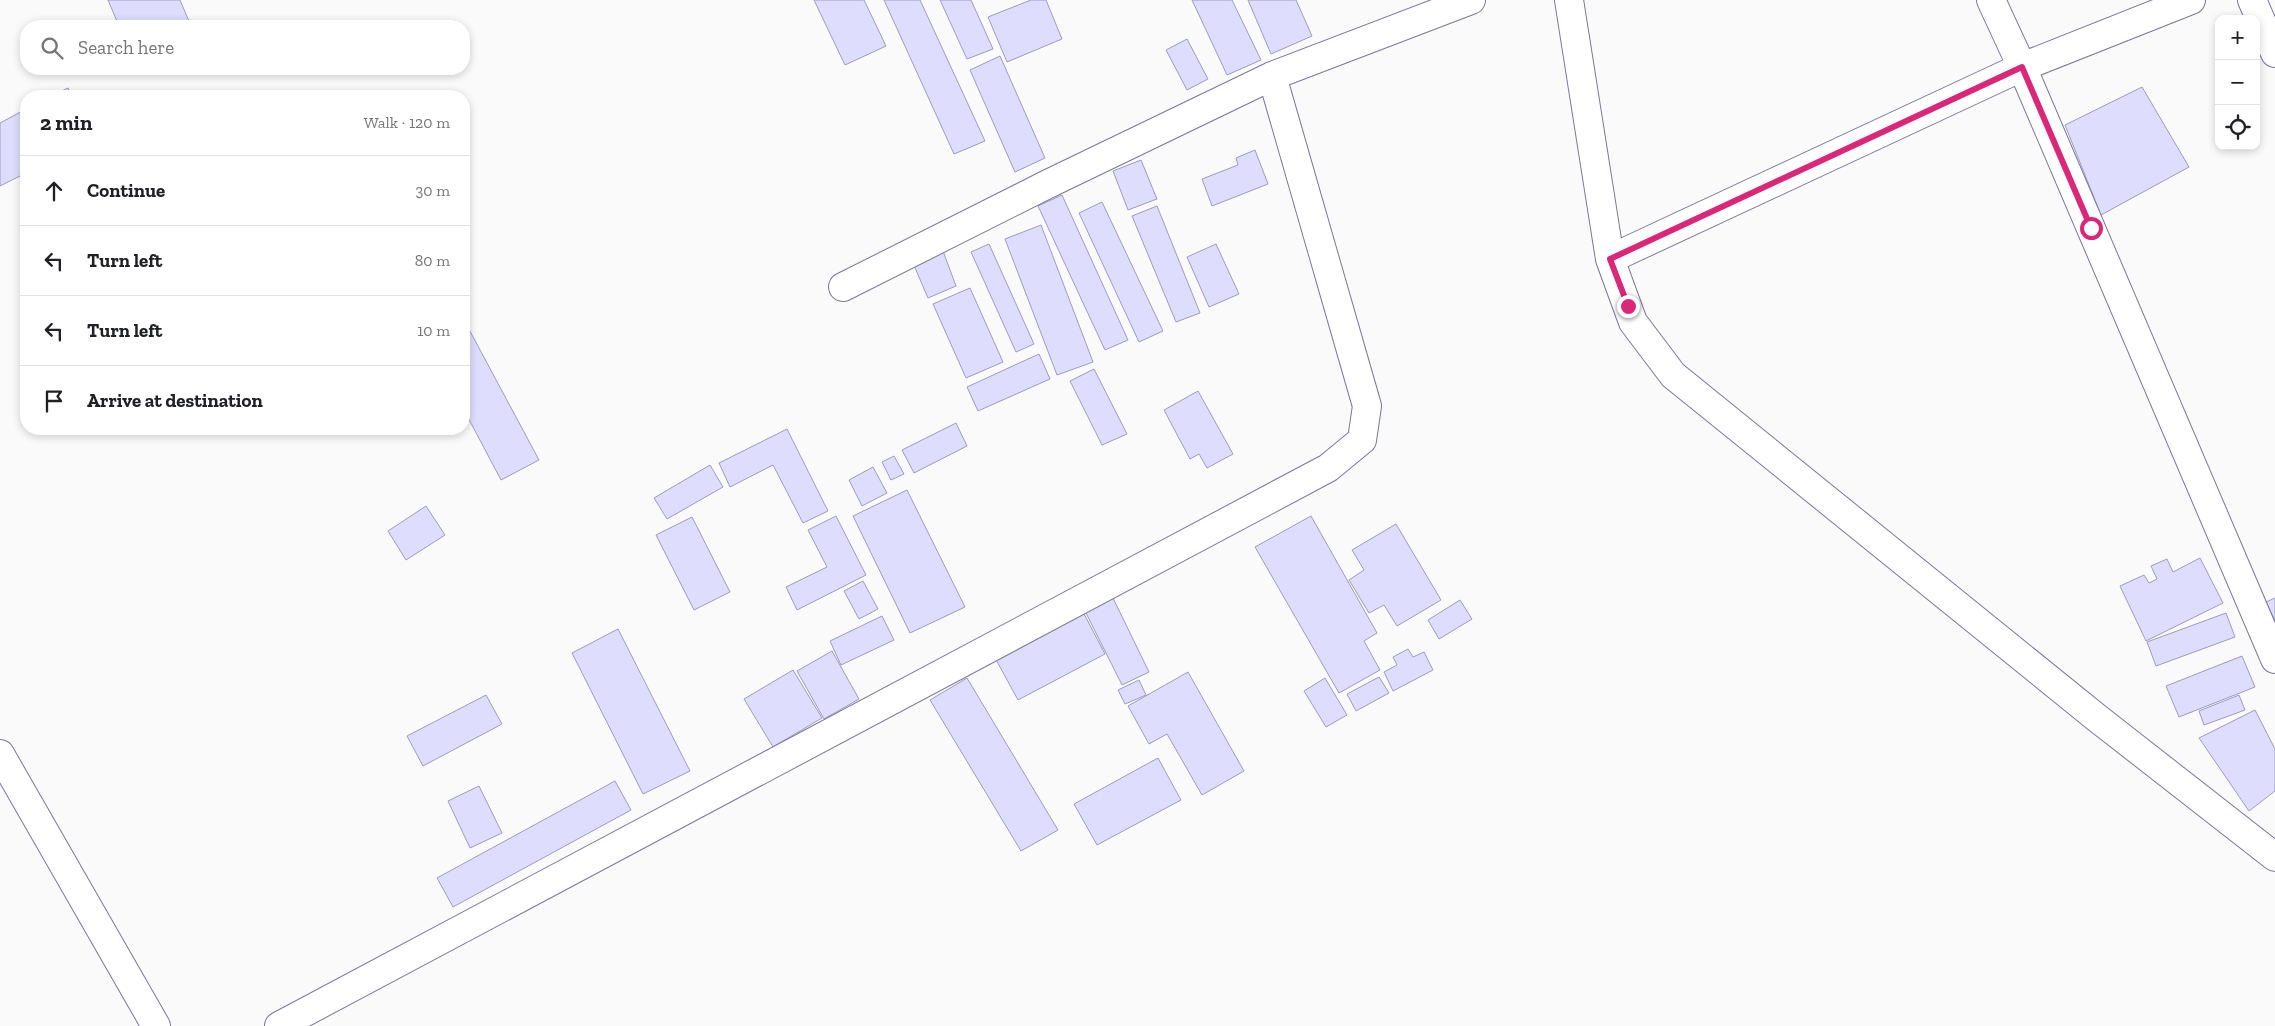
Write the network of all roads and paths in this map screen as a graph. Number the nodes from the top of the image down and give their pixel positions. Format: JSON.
{"nodes":[{"id":1,"x":1471,"y":0,"type":"edge"},
{"id":2,"x":1569,"y":0,"type":"edge"},
{"id":3,"x":1991,"y":0,"type":"edge"},
{"id":4,"x":2190,"y":0,"type":"edge"},
{"id":5,"x":2252,"y":0,"type":"edge"},
{"id":6,"x":2275,"y":53,"type":"edge"},
{"id":7,"x":2022,"y":67,"type":"junction"},
{"id":8,"x":1272,"y":76,"type":"junction"},
{"id":9,"x":1610,"y":259,"type":"junction"},
{"id":10,"x":842,"y":286,"type":"dead end"},
{"id":11,"x":2275,"y":659,"type":"edge"},
{"id":12,"x":0,"y":754,"type":"edge"},
{"id":13,"x":2275,"y":857,"type":"edge"},
{"id":14,"x":156,"y":1026,"type":"edge"},
{"id":15,"x":279,"y":1026,"type":"edge"}],
"edges":[{"from":1,"to":8,"type":"street"},
{"from":2,"to":9,"type":"street"},
{"from":3,"to":7,"type":"street"},
{"from":4,"to":7,"type":"street"},
{"from":5,"to":6,"type":"street"},
{"from":7,"to":9,"type":"street"},
{"from":7,"to":11,"type":"street"},
{"from":8,"to":10,"type":"street"},
{"from":8,"to":15,"type":"street"},
{"from":9,"to":13,"type":"street"},
{"from":12,"to":14,"type":"street"}]}
